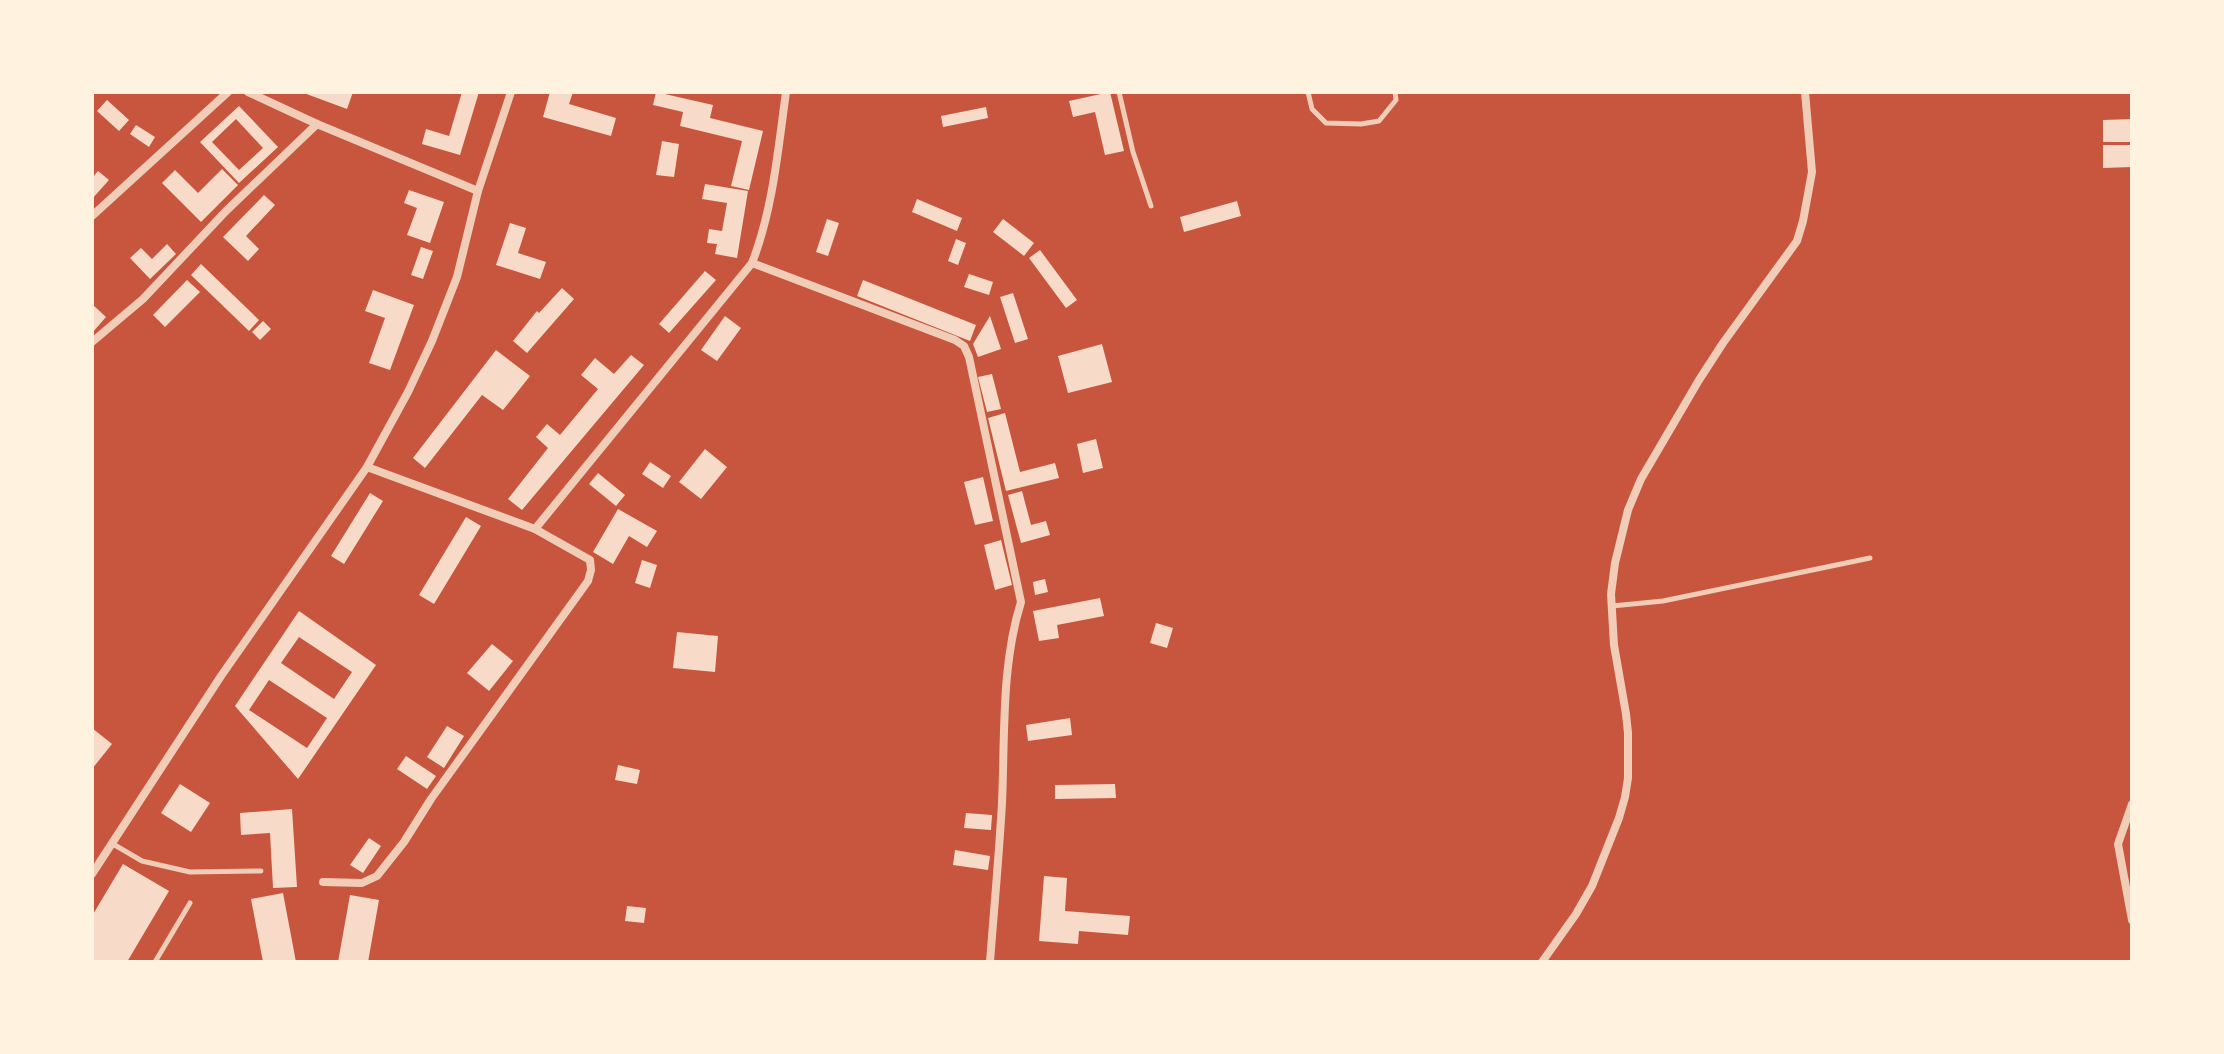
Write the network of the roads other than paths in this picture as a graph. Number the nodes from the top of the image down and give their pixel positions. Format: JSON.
{"nodes":[{"id":1,"x":228,"y":92,"type":"edge"},
{"id":2,"x":248,"y":92,"type":"edge"},
{"id":3,"x":511,"y":92,"type":"edge"},
{"id":4,"x":786,"y":92,"type":"edge"},
{"id":5,"x":1119,"y":92,"type":"edge"},
{"id":6,"x":1308,"y":92,"type":"edge"},
{"id":7,"x":1395,"y":92,"type":"edge"},
{"id":8,"x":1805,"y":92,"type":"edge"},
{"id":9,"x":317,"y":124,"type":"junction"},
{"id":10,"x":478,"y":191,"type":"junction"},
{"id":11,"x":1151,"y":206,"type":"dead end"},
{"id":12,"x":92,"y":216,"type":"edge"},
{"id":13,"x":752,"y":263,"type":"junction"},
{"id":14,"x":92,"y":342,"type":"edge"},
{"id":15,"x":367,"y":467,"type":"junction"},
{"id":16,"x":535,"y":529,"type":"junction"},
{"id":17,"x":1870,"y":558,"type":"dead end"},
{"id":18,"x":1611,"y":606,"type":"junction"},
{"id":19,"x":2132,"y":804,"type":"edge"},
{"id":20,"x":112,"y":843,"type":"junction"},
{"id":21,"x":261,"y":871,"type":"dead end"},
{"id":22,"x":92,"y":874,"type":"edge"},
{"id":23,"x":323,"y":882,"type":"dead end"},
{"id":24,"x":190,"y":903,"type":"dead end"},
{"id":25,"x":2132,"y":920,"type":"edge"},
{"id":26,"x":155,"y":962,"type":"edge"},
{"id":27,"x":990,"y":962,"type":"edge"},
{"id":28,"x":1542,"y":962,"type":"edge"}],
"edges":[{"from":1,"to":12,"type":"street"},
{"from":2,"to":9,"type":"street"},
{"from":3,"to":10,"type":"street"},
{"from":4,"to":13,"type":"street"},
{"from":5,"to":11,"type":"lane"},
{"from":6,"to":7,"type":"lane"},
{"from":8,"to":18,"type":"street"},
{"from":9,"to":10,"type":"street"},
{"from":9,"to":14,"type":"street"},
{"from":10,"to":15,"type":"street"},
{"from":13,"to":16,"type":"street"},
{"from":13,"to":27,"type":"street"},
{"from":15,"to":16,"type":"street"},
{"from":15,"to":20,"type":"street"},
{"from":16,"to":23,"type":"street"},
{"from":17,"to":18,"type":"lane"},
{"from":18,"to":28,"type":"street"},
{"from":19,"to":25,"type":"street"},
{"from":20,"to":21,"type":"lane"},
{"from":20,"to":22,"type":"street"},
{"from":24,"to":26,"type":"lane"}]}
